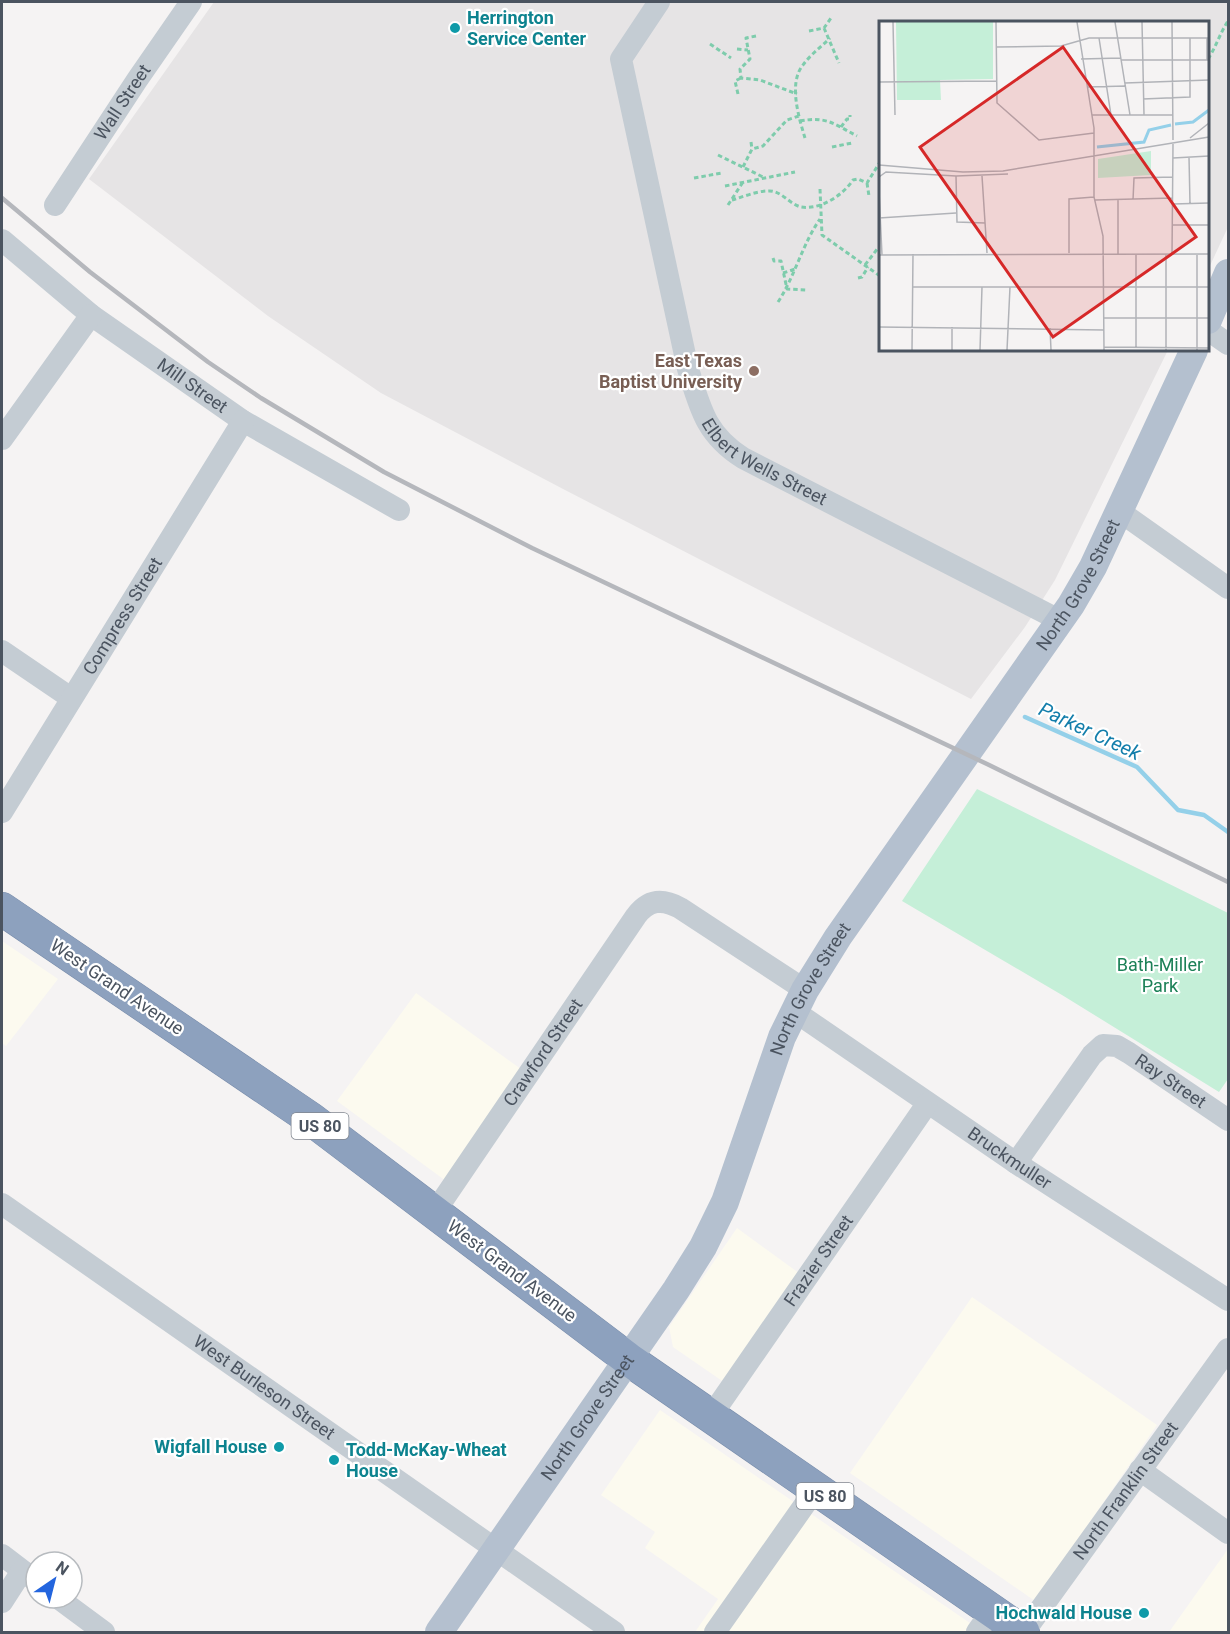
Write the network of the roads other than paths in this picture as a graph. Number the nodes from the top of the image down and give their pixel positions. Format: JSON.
{"nodes":[{"id":1,"x":191,"y":2,"type":"edge"},
{"id":2,"x":659,"y":2,"type":"edge"},
{"id":3,"x":55,"y":205,"type":"dead end"},
{"id":4,"x":2,"y":240,"type":"edge"},
{"id":5,"x":1228,"y":273,"type":"edge"},
{"id":6,"x":91,"y":315,"type":"junction"},
{"id":7,"x":1209,"y":318,"type":"edge"},
{"id":8,"x":1209,"y":331,"type":"edge"},
{"id":9,"x":1228,"y":344,"type":"edge"},
{"id":10,"x":1194,"y":351,"type":"edge"},
{"id":11,"x":243,"y":421,"type":"junction"},
{"id":12,"x":2,"y":439,"type":"edge"},
{"id":13,"x":399,"y":510,"type":"dead end"},
{"id":14,"x":1119,"y":511,"type":"junction"},
{"id":15,"x":1228,"y":587,"type":"edge"},
{"id":16,"x":1061,"y":621,"type":"junction"},
{"id":17,"x":2,"y":651,"type":"edge"},
{"id":18,"x":71,"y":698,"type":"junction"},
{"id":19,"x":2,"y":812,"type":"edge"},
{"id":20,"x":657,"y":901,"type":"joint"},
{"id":21,"x":2,"y":909,"type":"edge"},
{"id":22,"x":800,"y":1001,"type":"junction"},
{"id":23,"x":927,"y":1104,"type":"junction"},
{"id":24,"x":1228,"y":1120,"type":"edge"},
{"id":25,"x":1016,"y":1163,"type":"junction"},
{"id":26,"x":2,"y":1204,"type":"edge"},
{"id":27,"x":434,"y":1213,"type":"junction"},
{"id":28,"x":1228,"y":1300,"type":"edge"},
{"id":29,"x":1228,"y":1348,"type":"edge"},
{"id":30,"x":628,"y":1359,"type":"junction"},
{"id":31,"x":711,"y":1416,"type":"junction"},
{"id":32,"x":1140,"y":1470,"type":"junction"},
{"id":33,"x":815,"y":1490,"type":"junction"},
{"id":34,"x":1228,"y":1533,"type":"edge"},
{"id":35,"x":496,"y":1550,"type":"junction"},
{"id":36,"x":2,"y":1556,"type":"edge"},
{"id":37,"x":24,"y":1572,"type":"edge"},
{"id":38,"x":24,"y":1581,"type":"edge"},
{"id":39,"x":2,"y":1602,"type":"edge"},
{"id":40,"x":74,"y":1610,"type":"edge"},
{"id":41,"x":984,"y":1622,"type":"edge"},
{"id":42,"x":104,"y":1632,"type":"edge"},
{"id":43,"x":439,"y":1632,"type":"edge"},
{"id":44,"x":614,"y":1632,"type":"edge"},
{"id":45,"x":715,"y":1632,"type":"edge"},
{"id":46,"x":1023,"y":1632,"type":"edge"}],
"edges":[{"from":1,"to":3,"type":"street","name":"Wall Street"},
{"from":2,"to":16,"type":"street","name":"Elbert Wells Street"},
{"from":4,"to":6,"type":"street","name":"Mill Street"},
{"from":5,"to":7,"type":"main road"},
{"from":6,"to":11,"type":"street","name":"Mill Street"},
{"from":6,"to":12,"type":"street"},
{"from":8,"to":9,"type":"street"},
{"from":10,"to":14,"type":"main road","name":"North Grove Street"},
{"from":11,"to":13,"type":"street","name":"Mill Street"},
{"from":11,"to":18,"type":"street","name":"Compress Street"},
{"from":14,"to":15,"type":"street"},
{"from":14,"to":16,"type":"main road","name":"North Grove Street"},
{"from":16,"to":22,"type":"main road","name":"North Grove Street"},
{"from":17,"to":18,"type":"street"},
{"from":18,"to":19,"type":"street","name":"Compress Street"},
{"from":20,"to":22,"type":"street","name":"Bruckmuller"},
{"from":20,"to":27,"type":"street","name":"Crawford Street"},
{"from":21,"to":27,"type":"highway","name":"West Grand Avenue","number":"US 80"},
{"from":22,"to":23,"type":"street","name":"Bruckmuller"},
{"from":22,"to":30,"type":"main road","name":"North Grove Street"},
{"from":23,"to":25,"type":"street","name":"Bruckmuller"},
{"from":23,"to":31,"type":"street","name":"Frazier Street"},
{"from":24,"to":25,"type":"street","name":"Ray Street"},
{"from":25,"to":28,"type":"street","name":"Bruckmuller"},
{"from":26,"to":35,"type":"street","name":"West Burleson Street"},
{"from":27,"to":30,"type":"highway","name":"West Grand Avenue","number":"US 80"},
{"from":29,"to":32,"type":"street","name":"North Franklin Street"},
{"from":30,"to":31,"type":"highway","name":"West Grand Avenue","number":"US 80"},
{"from":30,"to":35,"type":"main road","name":"North Grove Street"},
{"from":31,"to":33,"type":"highway","name":"West Grand Avenue","number":"US 80"},
{"from":32,"to":34,"type":"street"},
{"from":32,"to":46,"type":"street","name":"North Franklin Street"},
{"from":33,"to":41,"type":"highway","name":"West Grand Avenue","number":"US 80"},
{"from":33,"to":45,"type":"street"},
{"from":35,"to":43,"type":"main road","name":"North Grove Street"},
{"from":35,"to":44,"type":"street","name":"West Burleson Street"},
{"from":36,"to":37,"type":"street"},
{"from":38,"to":39,"type":"street"},
{"from":40,"to":42,"type":"street"},
{"from":41,"to":46,"type":"highway","name":"West Grand Avenue","number":"US 80"}]}
